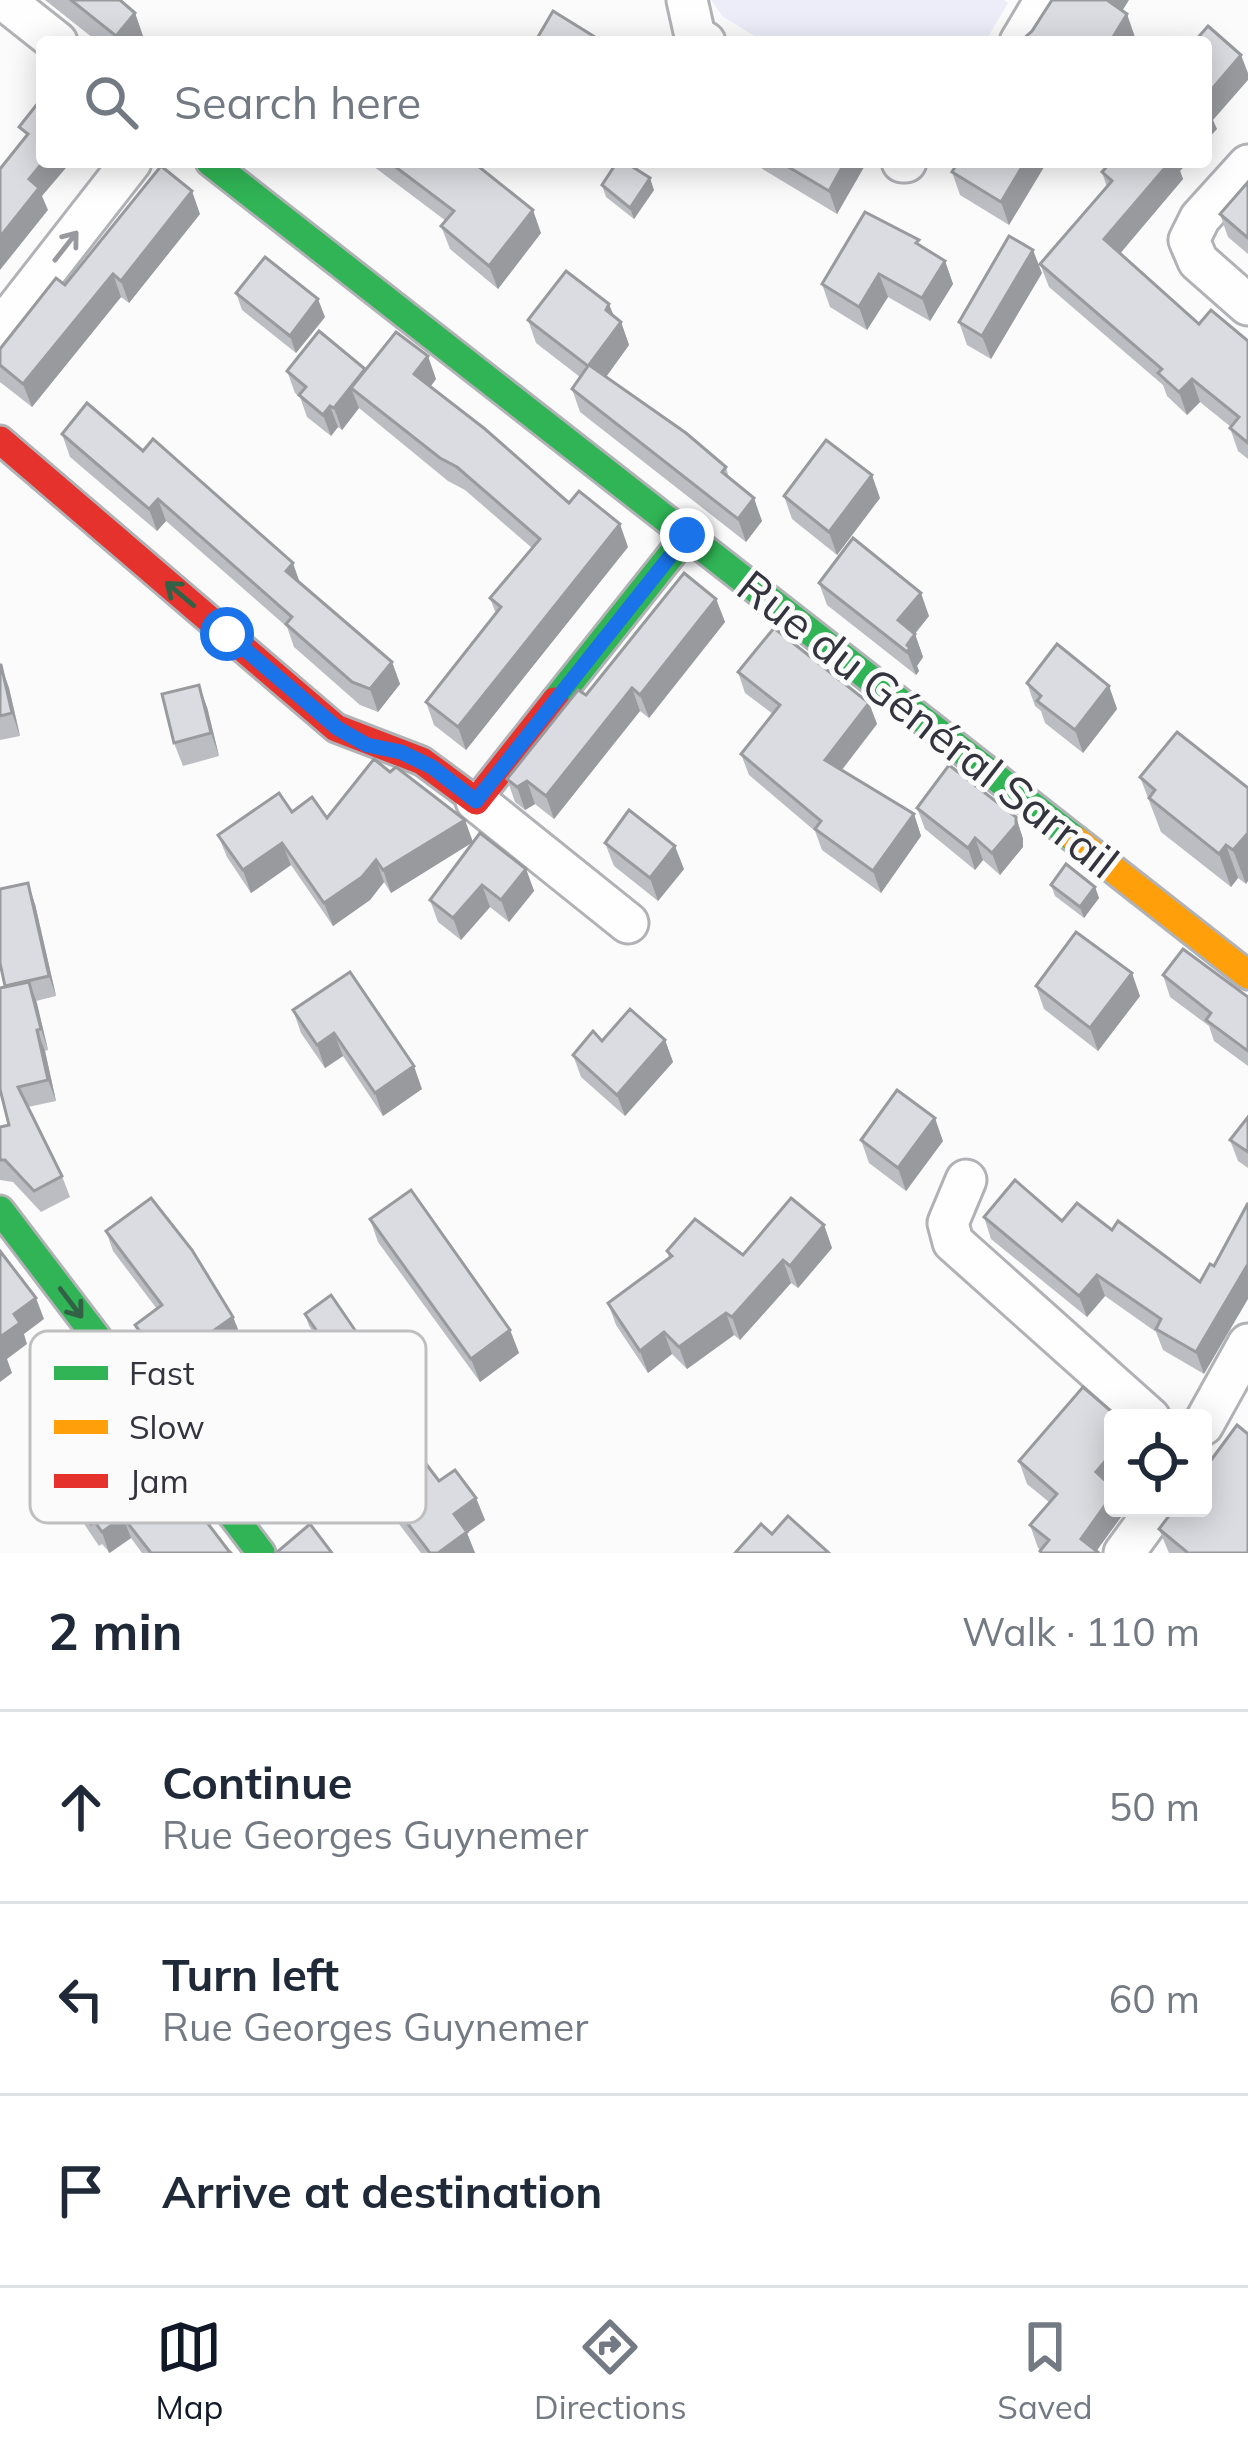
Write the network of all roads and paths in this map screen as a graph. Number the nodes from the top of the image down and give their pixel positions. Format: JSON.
{"nodes":[{"id":1,"x":4,"y":0,"type":"edge"},
{"id":2,"x":687,"y":0,"type":"edge"},
{"id":3,"x":1045,"y":0,"type":"edge"},
{"id":4,"x":49,"y":36,"type":"edge"},
{"id":5,"x":695,"y":36,"type":"edge"},
{"id":6,"x":1023,"y":36,"type":"edge"},
{"id":7,"x":1248,"y":165,"type":"edge"},
{"id":8,"x":126,"y":168,"type":"edge"},
{"id":9,"x":219,"y":168,"type":"edge"},
{"id":10,"x":1248,"y":305,"type":"edge"},
{"id":11,"x":0,"y":330,"type":"edge"},
{"id":12,"x":0,"y":440,"type":"edge"},
{"id":13,"x":687,"y":535,"type":"junction"},
{"id":14,"x":476,"y":801,"type":"junction"},
{"id":15,"x":628,"y":923,"type":"dead end"},
{"id":16,"x":1248,"y":975,"type":"edge"},
{"id":17,"x":966,"y":1180,"type":"dead end"},
{"id":18,"x":0,"y":1210,"type":"edge"},
{"id":19,"x":92,"y":1331,"type":"edge"},
{"id":20,"x":1248,"y":1344,"type":"edge"},
{"id":21,"x":1140,"y":1409,"type":"edge"},
{"id":22,"x":1212,"y":1409,"type":"edge"},
{"id":23,"x":1150,"y":1517,"type":"edge"},
{"id":24,"x":238,"y":1523,"type":"edge"},
{"id":25,"x":261,"y":1553,"type":"edge"},
{"id":26,"x":1124,"y":1553,"type":"edge"}],
"edges":[{"from":1,"to":4,"type":"street"},
{"from":2,"to":5,"type":"street"},
{"from":3,"to":6,"type":"street"},
{"from":7,"to":10,"type":"street"},
{"from":11,"to":8,"type":"street","one_way":true},
{"from":9,"to":13,"type":"street","name":"Rue du Général Sarrail"},
{"from":14,"to":12,"type":"street","one_way":true},
{"from":13,"to":14,"type":"street"},
{"from":13,"to":16,"type":"street","name":"Rue du Général Sarrail"},
{"from":14,"to":15,"type":"street"},
{"from":17,"to":21,"type":"street"},
{"from":18,"to":19,"type":"street","one_way":true},
{"from":20,"to":22,"type":"street"},
{"from":23,"to":26,"type":"street"},
{"from":24,"to":25,"type":"street","one_way":true}]}
